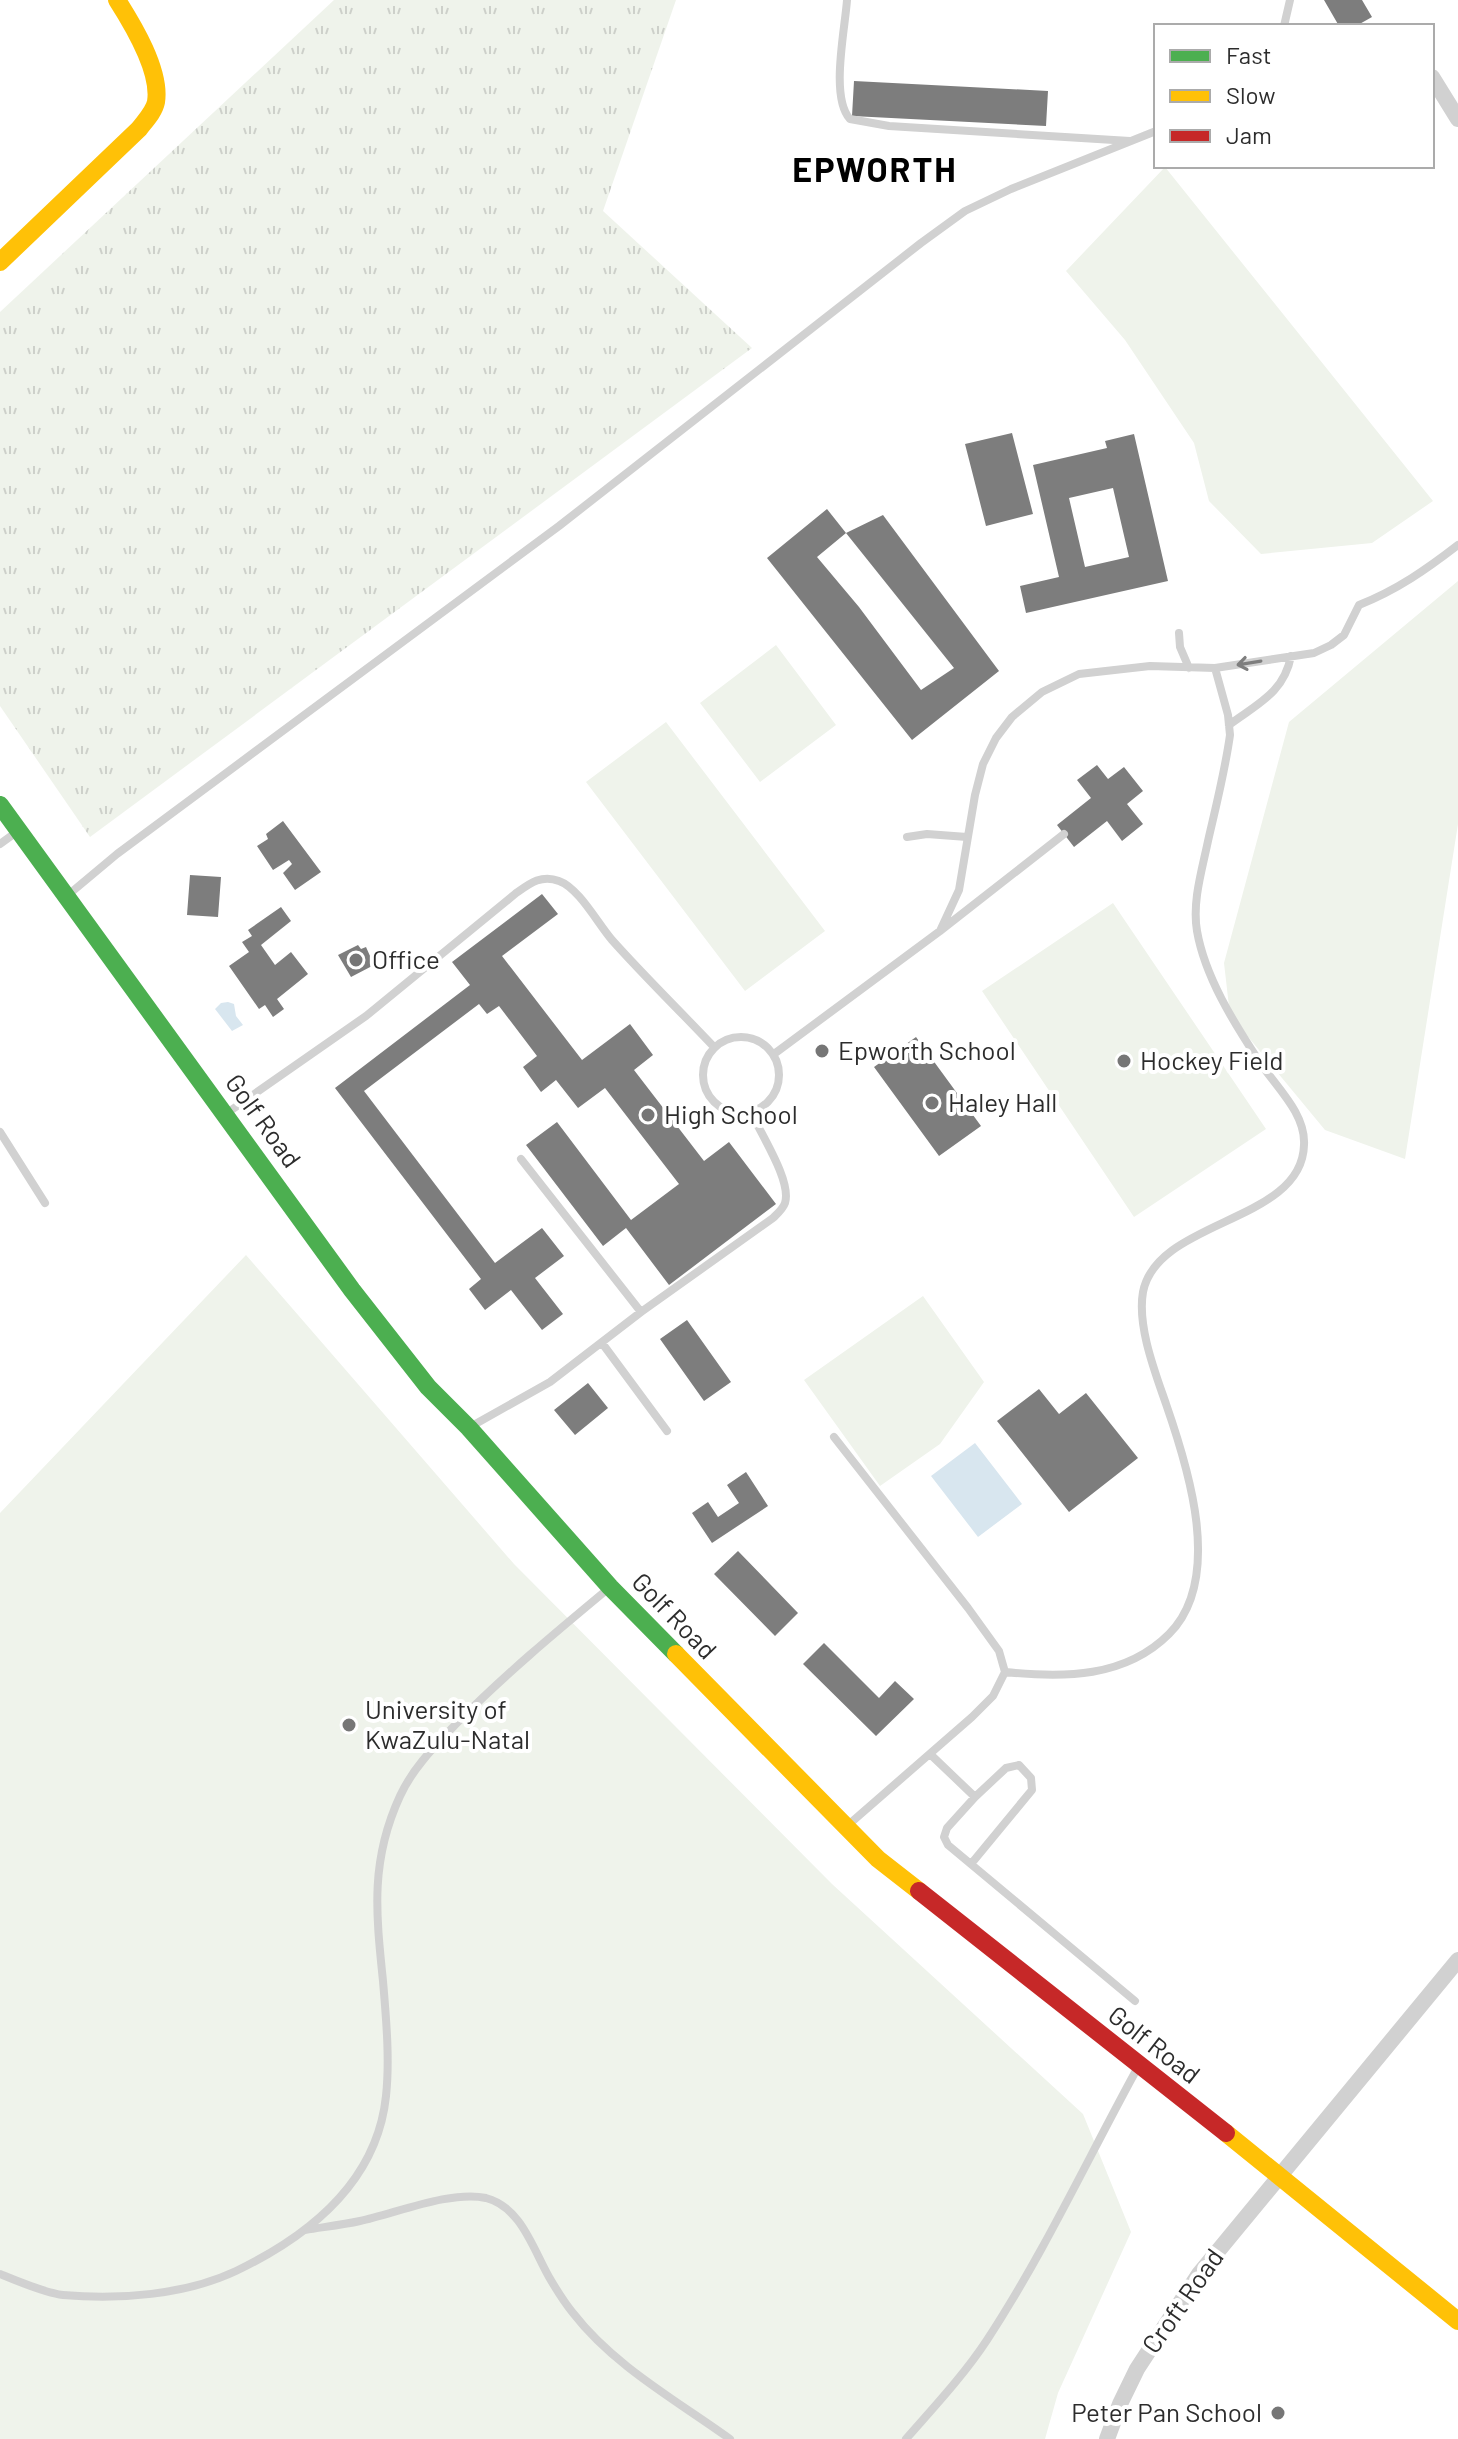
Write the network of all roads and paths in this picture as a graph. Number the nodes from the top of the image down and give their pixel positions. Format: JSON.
{"nodes":[{"id":1,"x":117,"y":0,"type":"edge"},
{"id":2,"x":847,"y":0,"type":"edge"},
{"id":3,"x":1290,"y":0,"type":"edge"},
{"id":4,"x":1284,"y":24,"type":"edge"},
{"id":5,"x":1434,"y":80,"type":"edge"},
{"id":6,"x":1458,"y":119,"type":"edge"},
{"id":7,"x":1154,"y":132,"type":"edge"},
{"id":8,"x":1134,"y":141,"type":"junction"},
{"id":9,"x":0,"y":262,"type":"edge"},
{"id":10,"x":1458,"y":545,"type":"edge"},
{"id":11,"x":1179,"y":633,"type":"dead end"},
{"id":12,"x":1291,"y":656,"type":"junction"},
{"id":13,"x":1189,"y":668,"type":"junction"},
{"id":14,"x":1215,"y":668,"type":"junction"},
{"id":15,"x":1229,"y":725,"type":"junction"},
{"id":16,"x":0,"y":805,"type":"edge"},
{"id":17,"x":19,"y":830,"type":"junction"},
{"id":18,"x":1064,"y":834,"type":"dead end"},
{"id":19,"x":907,"y":837,"type":"dead end"},
{"id":20,"x":967,"y":837,"type":"junction"},
{"id":21,"x":0,"y":844,"type":"edge"},
{"id":22,"x":68,"y":895,"type":"junction"},
{"id":23,"x":940,"y":931,"type":"junction"},
{"id":24,"x":714,"y":1047,"type":"junction"},
{"id":25,"x":774,"y":1054,"type":"junction"},
{"id":26,"x":751,"y":1112,"type":"junction"},
{"id":27,"x":225,"y":1114,"type":"junction"},
{"id":28,"x":0,"y":1132,"type":"edge"},
{"id":29,"x":521,"y":1159,"type":"dead end"},
{"id":30,"x":45,"y":1203,"type":"dead end"},
{"id":31,"x":641,"y":1312,"type":"junction"},
{"id":32,"x":602,"y":1343,"type":"junction"},
{"id":33,"x":469,"y":1428,"type":"junction"},
{"id":34,"x":667,"y":1431,"type":"dead end"},
{"id":35,"x":834,"y":1437,"type":"dead end"},
{"id":36,"x":610,"y":1587,"type":"junction"},
{"id":37,"x":1005,"y":1672,"type":"junction"},
{"id":38,"x":930,"y":1754,"type":"junction"},
{"id":39,"x":975,"y":1797,"type":"junction"},
{"id":40,"x":845,"y":1828,"type":"junction"},
{"id":41,"x":971,"y":1864,"type":"junction"},
{"id":42,"x":1458,"y":1960,"type":"edge"},
{"id":43,"x":1135,"y":2001,"type":"dead end"},
{"id":44,"x":1138,"y":2066,"type":"junction"},
{"id":45,"x":1280,"y":2176,"type":"junction"},
{"id":46,"x":304,"y":2230,"type":"junction"},
{"id":47,"x":0,"y":2274,"type":"edge"},
{"id":48,"x":1458,"y":2321,"type":"edge"},
{"id":49,"x":730,"y":2439,"type":"edge"},
{"id":50,"x":906,"y":2439,"type":"edge"},
{"id":51,"x":1107,"y":2439,"type":"edge"}],
"edges":[{"from":1,"to":9,"type":"street"},
{"from":2,"to":8,"type":"lane"},
{"from":3,"to":4,"type":"lane"},
{"from":5,"to":6,"type":"street"},
{"from":7,"to":8,"type":"lane"},
{"from":8,"to":22,"type":"lane"},
{"from":10,"to":12,"type":"lane"},
{"from":11,"to":13,"type":"lane"},
{"from":12,"to":14,"type":"lane","one_way":true},
{"from":12,"to":15,"type":"lane"},
{"from":13,"to":14,"type":"lane"},
{"from":13,"to":20,"type":"lane"},
{"from":14,"to":15,"type":"lane"},
{"from":15,"to":37,"type":"lane"},
{"from":16,"to":17,"type":"street","name":"Golf Road"},
{"from":17,"to":21,"type":"lane"},
{"from":17,"to":22,"type":"street","name":"Golf Road"},
{"from":18,"to":23,"type":"lane"},
{"from":19,"to":20,"type":"lane"},
{"from":20,"to":23,"type":"lane"},
{"from":22,"to":27,"type":"street","name":"Golf Road"},
{"from":23,"to":25,"type":"lane"},
{"from":24,"to":25,"type":"lane"},
{"from":24,"to":26,"type":"lane"},
{"from":24,"to":27,"type":"lane"},
{"from":25,"to":26,"type":"lane"},
{"from":26,"to":31,"type":"lane"},
{"from":27,"to":33,"type":"street","name":"Golf Road"},
{"from":28,"to":30,"type":"lane"},
{"from":29,"to":31,"type":"lane"},
{"from":31,"to":32,"type":"lane"},
{"from":32,"to":33,"type":"lane"},
{"from":32,"to":34,"type":"lane"},
{"from":33,"to":36,"type":"street","name":"Golf Road"},
{"from":35,"to":37,"type":"lane"},
{"from":36,"to":40,"type":"street","name":"Golf Road"},
{"from":36,"to":46,"type":"lane"},
{"from":37,"to":38,"type":"lane"},
{"from":38,"to":39,"type":"lane"},
{"from":38,"to":40,"type":"lane"},
{"from":39,"to":41,"type":"lane"},
{"from":39,"to":41,"type":"lane"},
{"from":40,"to":44,"type":"street","name":"Golf Road"},
{"from":41,"to":43,"type":"lane"},
{"from":42,"to":45,"type":"street","name":"Croft Road"},
{"from":44,"to":45,"type":"street","name":"Golf Road"},
{"from":44,"to":50,"type":"lane"},
{"from":45,"to":48,"type":"street","name":"Golf Road"},
{"from":45,"to":51,"type":"street","name":"Croft Road"},
{"from":46,"to":47,"type":"lane"},
{"from":46,"to":49,"type":"lane"}]}
